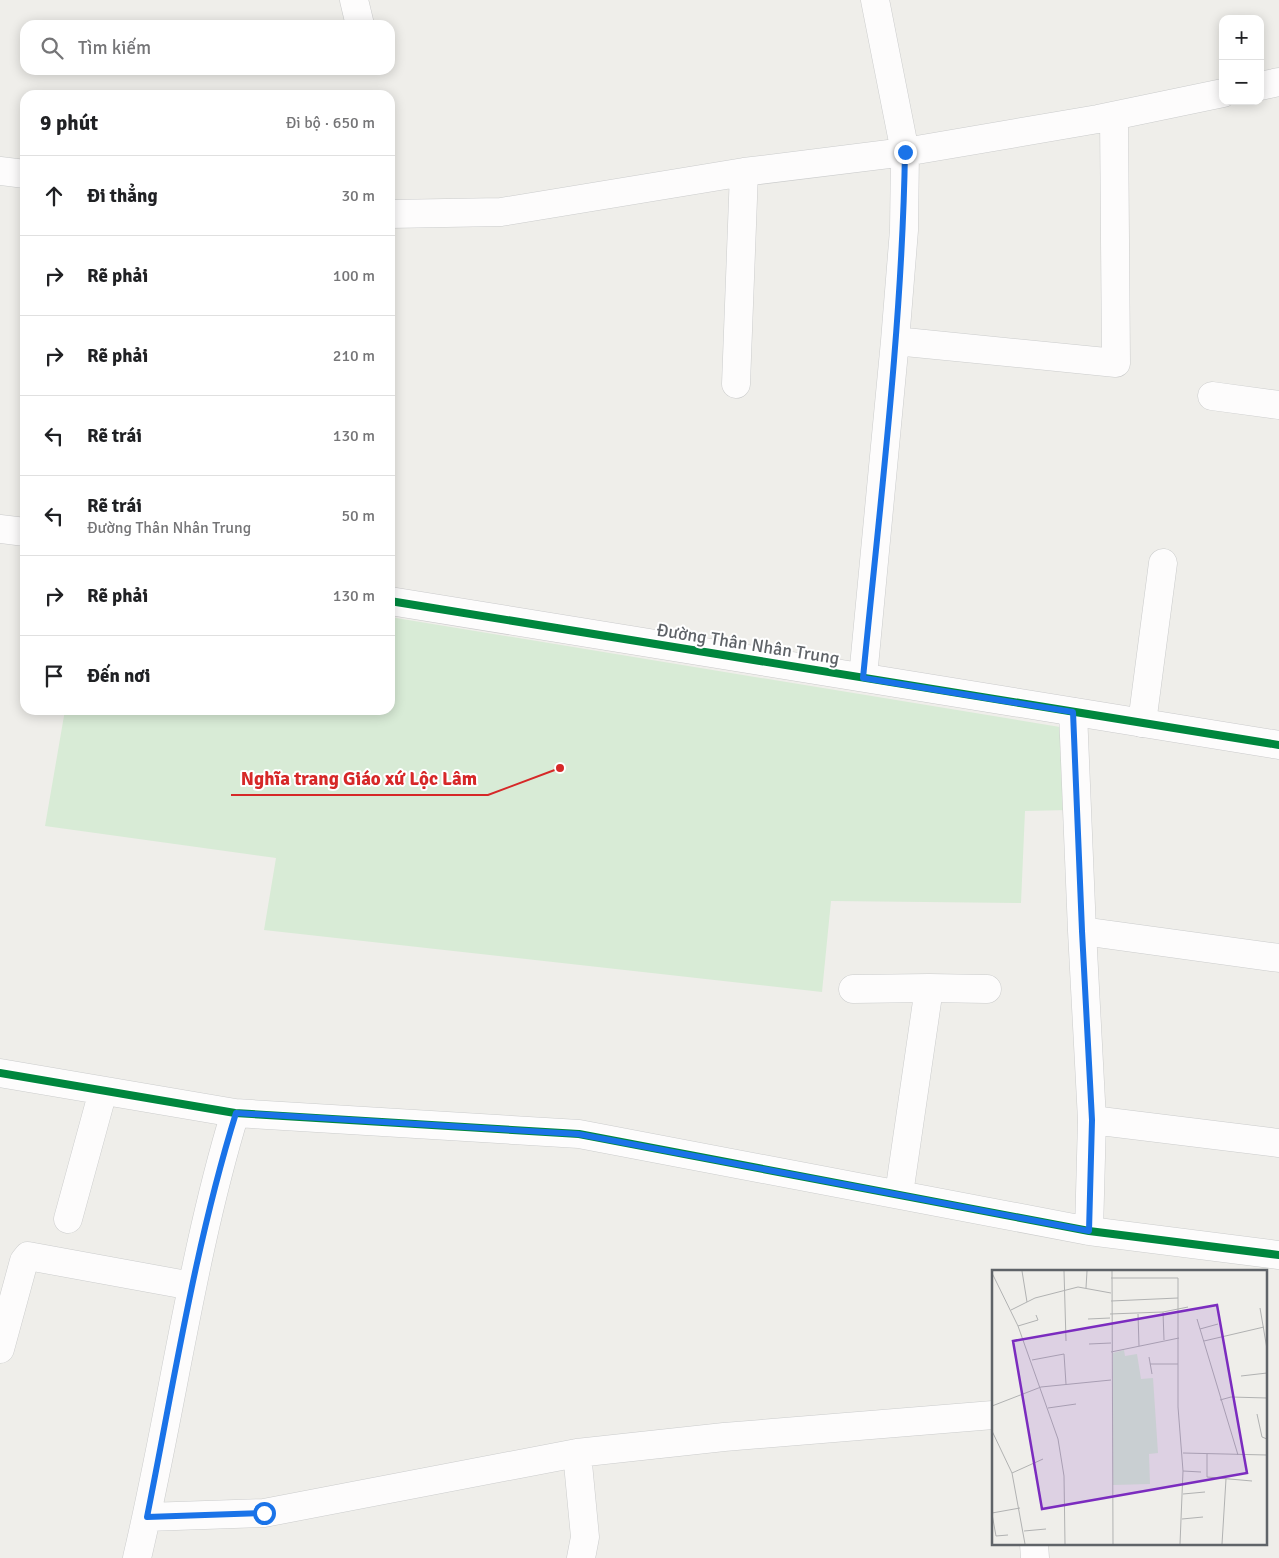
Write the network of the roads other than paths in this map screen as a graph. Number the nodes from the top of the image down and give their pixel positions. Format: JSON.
{"nodes":[{"id":1,"x":354,"y":0,"type":"edge"},
{"id":2,"x":875,"y":0,"type":"edge"},
{"id":3,"x":359,"y":20,"type":"edge"},
{"id":4,"x":1279,"y":82,"type":"edge"},
{"id":5,"x":1264,"y":85,"type":"edge"},
{"id":6,"x":1219,"y":94,"type":"edge"},
{"id":7,"x":1114,"y":116,"type":"junction"},
{"id":8,"x":905,"y":152,"type":"junction"},
{"id":9,"x":0,"y":171,"type":"edge"},
{"id":10,"x":744,"y":172,"type":"junction"},
{"id":11,"x":20,"y":173,"type":"edge"},
{"id":12,"x":395,"y":214,"type":"edge"},
{"id":13,"x":895,"y":341,"type":"junction"},
{"id":14,"x":736,"y":384,"type":"dead end"},
{"id":15,"x":1212,"y":396,"type":"dead end"},
{"id":16,"x":1279,"y":405,"type":"edge"},
{"id":17,"x":0,"y":528,"type":"edge"},
{"id":18,"x":20,"y":531,"type":"edge"},
{"id":19,"x":1163,"y":563,"type":"dead end"},
{"id":20,"x":395,"y":602,"type":"edge"},
{"id":21,"x":863,"y":678,"type":"junction"},
{"id":22,"x":1073,"y":712,"type":"junction"},
{"id":23,"x":1142,"y":723,"type":"junction"},
{"id":24,"x":1279,"y":746,"type":"edge"},
{"id":25,"x":1082,"y":931,"type":"junction"},
{"id":26,"x":1279,"y":958,"type":"edge"},
{"id":27,"x":929,"y":988,"type":"junction"},
{"id":28,"x":853,"y":989,"type":"dead end"},
{"id":29,"x":987,"y":990,"type":"dead end"},
{"id":30,"x":0,"y":1072,"type":"edge"},
{"id":31,"x":103,"y":1091,"type":"junction"},
{"id":32,"x":236,"y":1113,"type":"junction"},
{"id":33,"x":1092,"y":1120,"type":"junction"},
{"id":34,"x":1279,"y":1143,"type":"edge"},
{"id":35,"x":899,"y":1194,"type":"junction"},
{"id":36,"x":68,"y":1218,"type":"dead end"},
{"id":37,"x":1089,"y":1231,"type":"junction"},
{"id":38,"x":1279,"y":1255,"type":"edge"},
{"id":39,"x":192,"y":1286,"type":"junction"},
{"id":40,"x":0,"y":1349,"type":"edge"},
{"id":41,"x":992,"y":1415,"type":"edge"},
{"id":42,"x":577,"y":1453,"type":"junction"},
{"id":43,"x":147,"y":1517,"type":"junction"},
{"id":44,"x":137,"y":1558,"type":"edge"},
{"id":45,"x":581,"y":1558,"type":"edge"}],
"edges":[{"from":1,"to":3,"type":"street"},
{"from":2,"to":8,"type":"street"},
{"from":4,"to":5,"type":"street"},
{"from":6,"to":7,"type":"street"},
{"from":7,"to":8,"type":"street"},
{"from":7,"to":13,"type":"street"},
{"from":8,"to":10,"type":"street"},
{"from":8,"to":13,"type":"street"},
{"from":9,"to":11,"type":"street"},
{"from":10,"to":12,"type":"street"},
{"from":10,"to":14,"type":"street"},
{"from":13,"to":21,"type":"street"},
{"from":15,"to":16,"type":"street"},
{"from":17,"to":18,"type":"street"},
{"from":19,"to":23,"type":"street"},
{"from":20,"to":21,"type":"street","name":"Đường Thân Nhân Trung"},
{"from":21,"to":22,"type":"street","name":"Đường Thân Nhân Trung"},
{"from":22,"to":23,"type":"street","name":"Đường Thân Nhân Trung"},
{"from":22,"to":25,"type":"street"},
{"from":23,"to":24,"type":"street","name":"Đường Thân Nhân Trung"},
{"from":25,"to":26,"type":"street"},
{"from":25,"to":33,"type":"street"},
{"from":27,"to":28,"type":"street"},
{"from":27,"to":29,"type":"street"},
{"from":27,"to":35,"type":"street"},
{"from":30,"to":31,"type":"street"},
{"from":31,"to":32,"type":"street"},
{"from":31,"to":36,"type":"street"},
{"from":32,"to":35,"type":"street"},
{"from":32,"to":39,"type":"street"},
{"from":33,"to":34,"type":"street"},
{"from":33,"to":37,"type":"street"},
{"from":35,"to":37,"type":"street"},
{"from":37,"to":38,"type":"street"},
{"from":39,"to":40,"type":"street"},
{"from":39,"to":43,"type":"street"},
{"from":41,"to":42,"type":"street"},
{"from":42,"to":43,"type":"street"},
{"from":42,"to":45,"type":"street"},
{"from":43,"to":44,"type":"street"}]}
